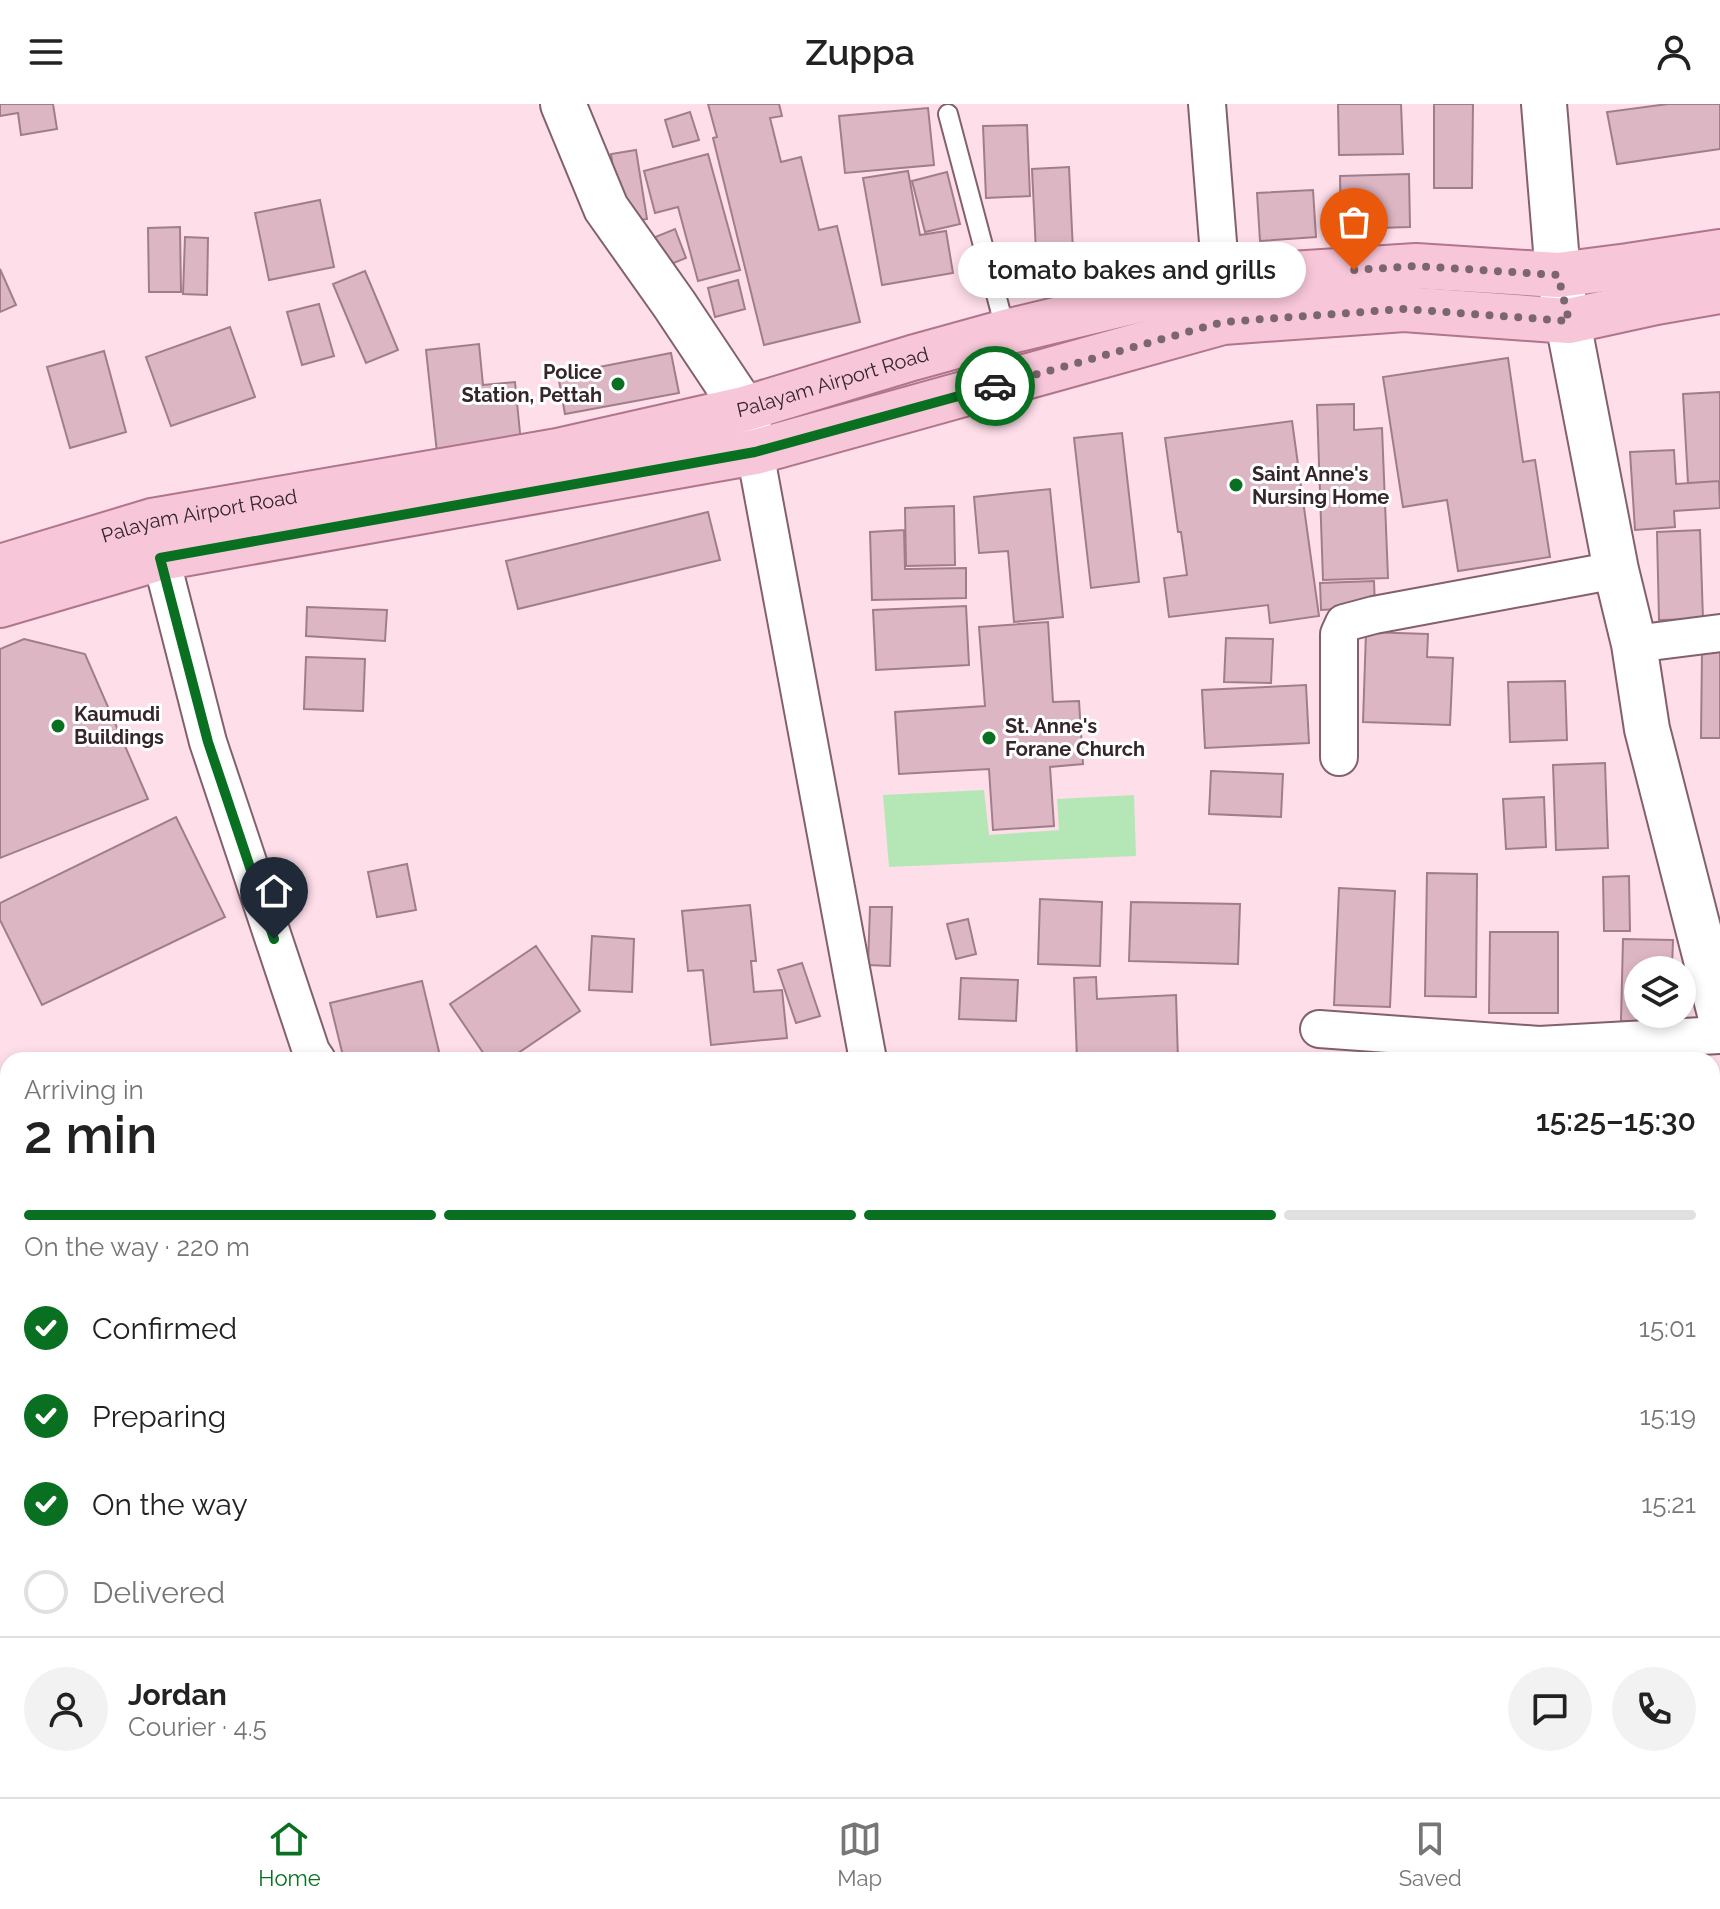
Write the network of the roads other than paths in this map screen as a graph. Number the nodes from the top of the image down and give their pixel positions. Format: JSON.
{"nodes":[{"id":1,"x":563,"y":104,"type":"edge"},
{"id":2,"x":1207,"y":104,"type":"edge"},
{"id":3,"x":1544,"y":104,"type":"edge"},
{"id":4,"x":948,"y":114,"type":"dead end"},
{"id":5,"x":1720,"y":252,"type":"edge"},
{"id":6,"x":1558,"y":275,"type":"junction"},
{"id":7,"x":1221,"y":280,"type":"junction"},
{"id":8,"x":1720,"y":291,"type":"edge"},
{"id":9,"x":1569,"y":321,"type":"junction"},
{"id":10,"x":1006,"y":332,"type":"junction"},
{"id":11,"x":744,"y":409,"type":"junction"},
{"id":12,"x":755,"y":452,"type":"junction"},
{"id":13,"x":156,"y":540,"type":"junction"},
{"id":14,"x":0,"y":567,"type":"edge"},
{"id":15,"x":1616,"y":570,"type":"junction"},
{"id":16,"x":0,"y":605,"type":"edge"},
{"id":17,"x":1720,"y":633,"type":"edge"},
{"id":18,"x":1634,"y":644,"type":"junction"},
{"id":19,"x":1339,"y":757,"type":"dead end"},
{"id":20,"x":1720,"y":1014,"type":"edge"},
{"id":21,"x":1319,"y":1029,"type":"dead end"},
{"id":22,"x":1720,"y":1035,"type":"edge"},
{"id":23,"x":308,"y":1052,"type":"edge"},
{"id":24,"x":867,"y":1052,"type":"edge"}],
"edges":[{"from":1,"to":11,"type":"street"},
{"from":2,"to":7,"type":"street"},
{"from":3,"to":6,"type":"street"},
{"from":4,"to":10,"type":"lane"},
{"from":5,"to":6,"type":"main road","name":"Palayam Airport Road"},
{"from":6,"to":7,"type":"main road","name":"Palayam Airport Road"},
{"from":6,"to":9,"type":"street"},
{"from":7,"to":10,"type":"main road","name":"Palayam Airport Road"},
{"from":8,"to":9,"type":"main road","name":"Palayam Airport Road"},
{"from":9,"to":12,"type":"main road","name":"Palayam Airport Road"},
{"from":9,"to":15,"type":"street"},
{"from":10,"to":11,"type":"main road","name":"Palayam Airport Road"},
{"from":11,"to":12,"type":"street"},
{"from":11,"to":13,"type":"main road","name":"Palayam Airport Road"},
{"from":12,"to":13,"type":"main road","name":"Palayam Airport Road"},
{"from":12,"to":24,"type":"street"},
{"from":13,"to":14,"type":"main road","name":"Palayam Airport Road"},
{"from":13,"to":16,"type":"main road","name":"Palayam Airport Road"},
{"from":13,"to":23,"type":"street"},
{"from":15,"to":18,"type":"street"},
{"from":15,"to":19,"type":"street"},
{"from":17,"to":18,"type":"street"},
{"from":18,"to":20,"type":"street"},
{"from":21,"to":22,"type":"street"}]}
